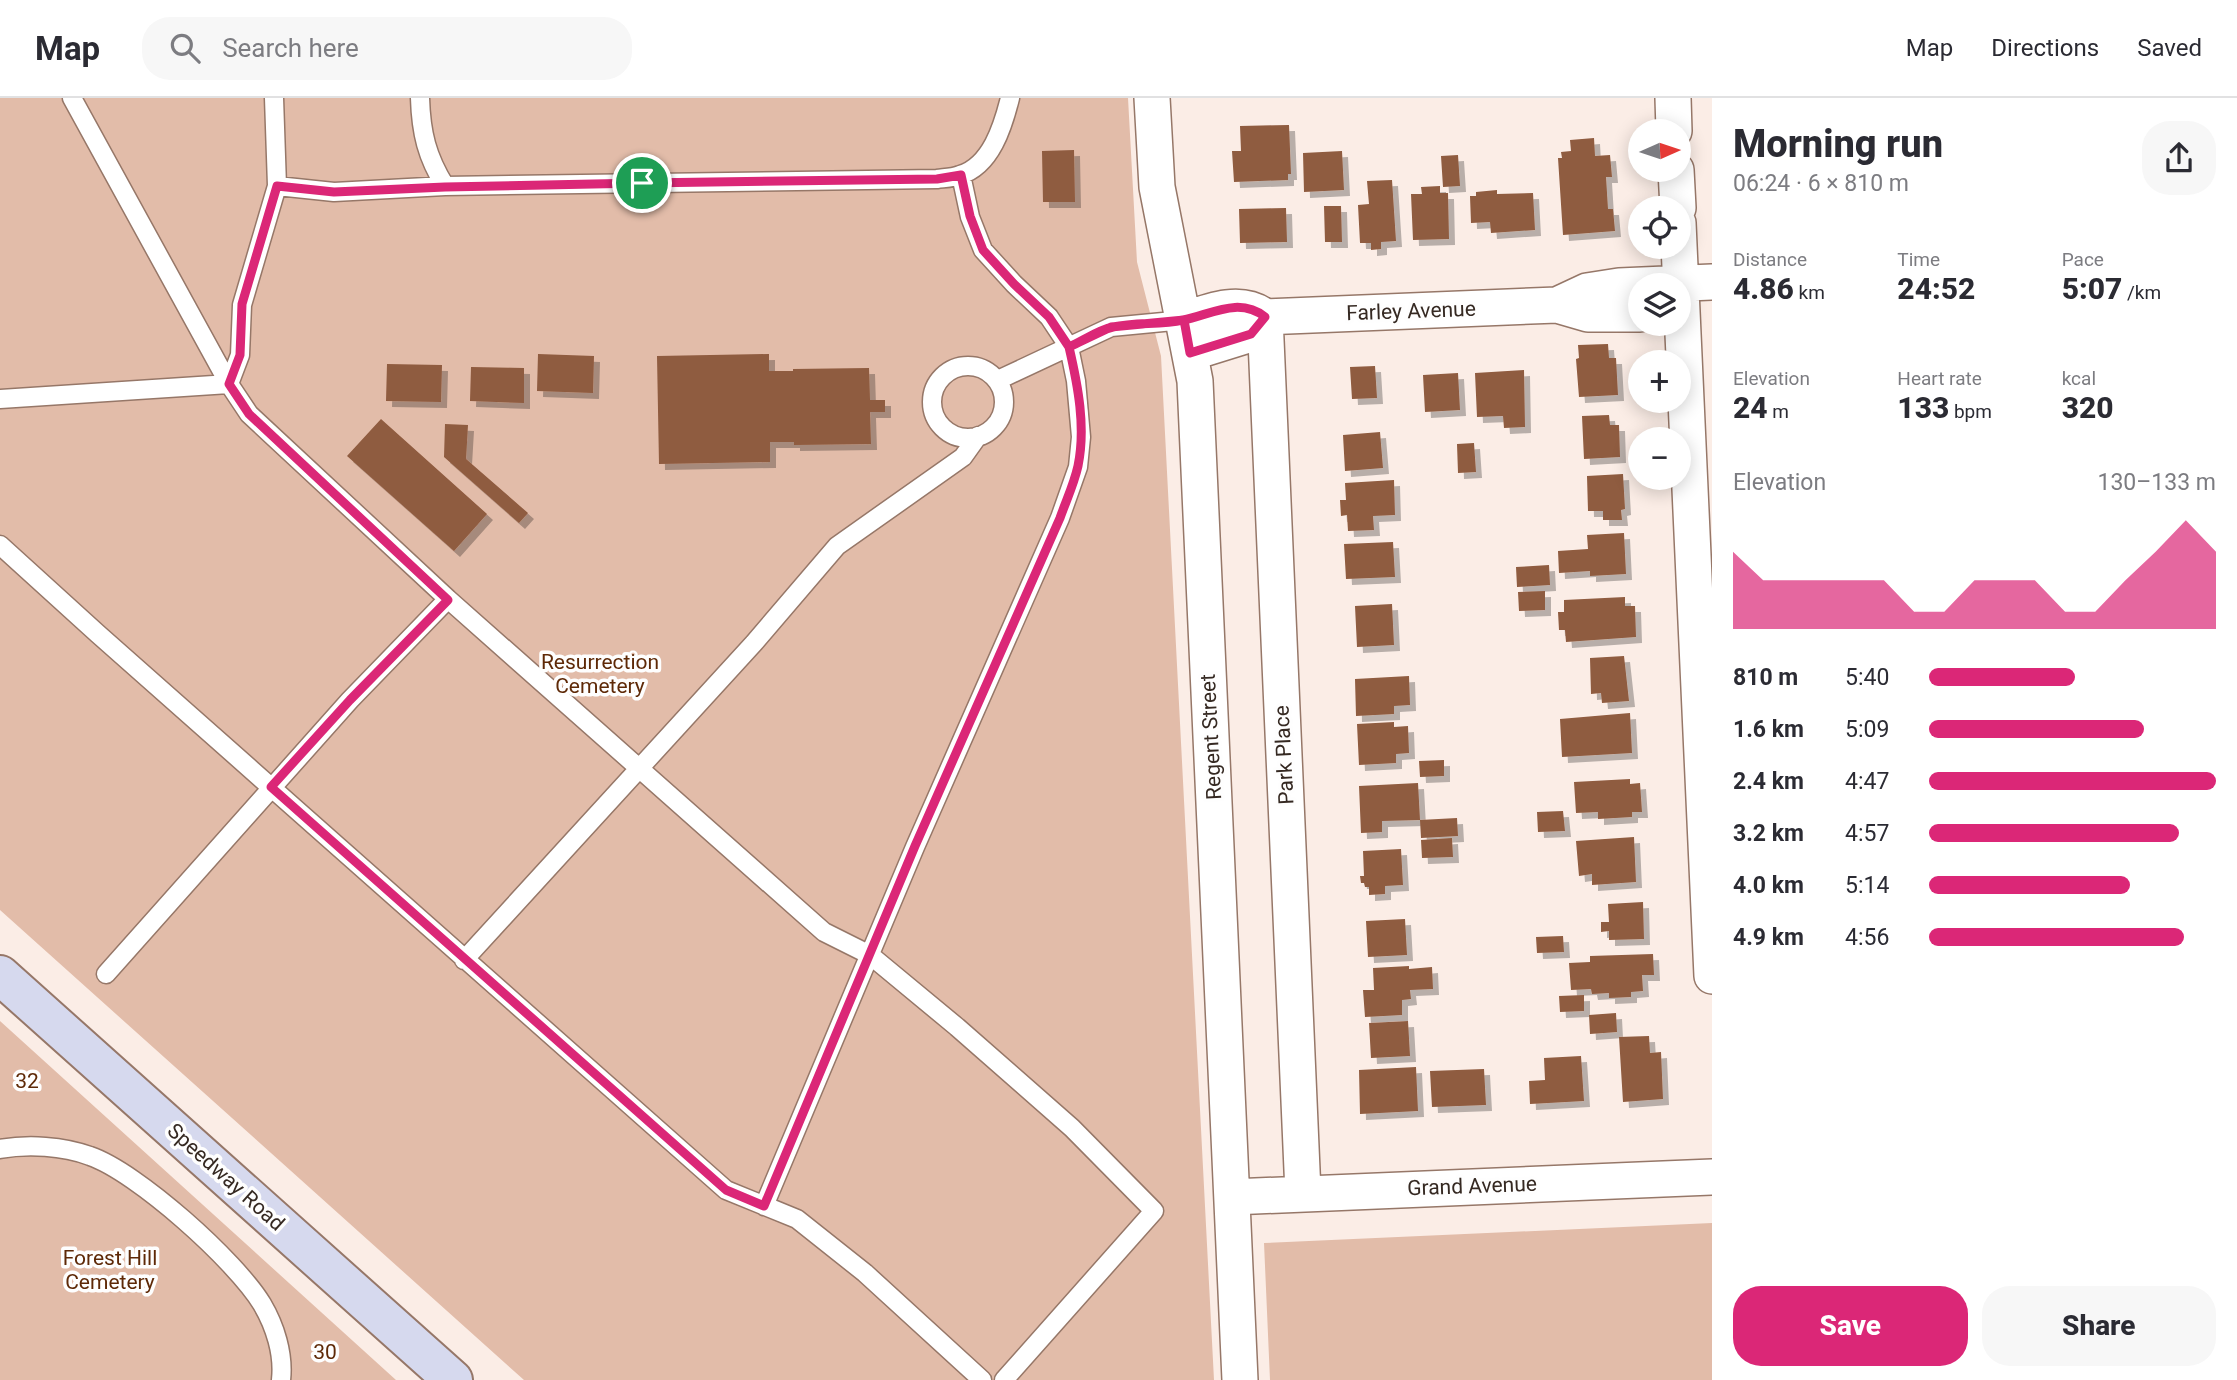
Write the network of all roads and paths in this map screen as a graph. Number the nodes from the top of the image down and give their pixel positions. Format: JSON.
{"nodes":[{"id":1,"x":72,"y":98,"type":"edge"},
{"id":2,"x":274,"y":98,"type":"edge"},
{"id":3,"x":420,"y":98,"type":"edge"},
{"id":4,"x":1010,"y":98,"type":"edge"},
{"id":5,"x":1152,"y":98,"type":"edge"},
{"id":6,"x":1673,"y":98,"type":"edge"},
{"id":7,"x":1674,"y":119,"type":"edge"},
{"id":8,"x":961,"y":175,"type":"junction"},
{"id":9,"x":277,"y":186,"type":"junction"},
{"id":10,"x":445,"y":187,"type":"junction"},
{"id":11,"x":1685,"y":259,"type":"edge"},
{"id":12,"x":1693,"y":300,"type":"edge"},
{"id":13,"x":1558,"y":304,"type":"junction"},
{"id":14,"x":1628,"y":314,"type":"edge"},
{"id":15,"x":1265,"y":317,"type":"junction"},
{"id":16,"x":1187,"y":337,"type":"junction"},
{"id":17,"x":1069,"y":347,"type":"junction"},
{"id":18,"x":998,"y":380,"type":"junction"},
{"id":19,"x":229,"y":384,"type":"junction"},
{"id":20,"x":0,"y":399,"type":"edge"},
{"id":21,"x":978,"y":436,"type":"junction"},
{"id":22,"x":0,"y":545,"type":"edge"},
{"id":23,"x":448,"y":600,"type":"junction"},
{"id":24,"x":639,"y":768,"type":"junction"},
{"id":25,"x":271,"y":787,"type":"junction"},
{"id":26,"x":870,"y":955,"type":"junction"},
{"id":27,"x":464,"y":960,"type":"junction"},
{"id":28,"x":106,"y":974,"type":"dead end"},
{"id":29,"x":0,"y":975,"type":"edge"},
{"id":30,"x":1712,"y":976,"type":"edge"},
{"id":31,"x":0,"y":1149,"type":"edge"},
{"id":32,"x":1712,"y":1177,"type":"edge"},
{"id":33,"x":1303,"y":1193,"type":"junction"},
{"id":34,"x":1232,"y":1196,"type":"junction"},
{"id":35,"x":764,"y":1206,"type":"junction"},
{"id":36,"x":281,"y":1380,"type":"edge"},
{"id":37,"x":453,"y":1380,"type":"edge"},
{"id":38,"x":982,"y":1380,"type":"edge"},
{"id":39,"x":1004,"y":1380,"type":"edge"},
{"id":40,"x":1240,"y":1380,"type":"edge"}],
"edges":[{"from":1,"to":19,"type":"lane"},
{"from":2,"to":9,"type":"lane"},
{"from":3,"to":10,"type":"lane"},
{"from":4,"to":8,"type":"lane"},
{"from":5,"to":16,"type":"street","name":"Regent Street"},
{"from":6,"to":7,"type":"street"},
{"from":8,"to":10,"type":"lane"},
{"from":8,"to":17,"type":"lane"},
{"from":9,"to":10,"type":"lane"},
{"from":9,"to":19,"type":"lane"},
{"from":11,"to":12,"type":"street"},
{"from":12,"to":13,"type":"street","name":"Farley Avenue"},
{"from":12,"to":30,"type":"street"},
{"from":13,"to":14,"type":"street","name":"Farley Avenue"},
{"from":13,"to":15,"type":"street","name":"Farley Avenue"},
{"from":15,"to":16,"type":"street","name":"Farley Avenue"},
{"from":15,"to":33,"type":"street","name":"Park Place"},
{"from":16,"to":17,"type":"lane"},
{"from":16,"to":34,"type":"street","name":"Regent Street"},
{"from":17,"to":18,"type":"lane"},
{"from":17,"to":26,"type":"lane"},
{"from":18,"to":21,"type":"lane"},
{"from":18,"to":21,"type":"lane"},
{"from":19,"to":20,"type":"lane"},
{"from":19,"to":23,"type":"lane"},
{"from":21,"to":24,"type":"lane"},
{"from":22,"to":25,"type":"lane"},
{"from":23,"to":24,"type":"lane"},
{"from":23,"to":25,"type":"lane"},
{"from":24,"to":26,"type":"lane"},
{"from":24,"to":27,"type":"lane"},
{"from":25,"to":27,"type":"lane"},
{"from":25,"to":28,"type":"lane"},
{"from":26,"to":35,"type":"lane"},
{"from":26,"to":39,"type":"lane"},
{"from":27,"to":35,"type":"lane"},
{"from":29,"to":37,"type":"main road","name":"Speedway Road"},
{"from":31,"to":36,"type":"lane"},
{"from":32,"to":33,"type":"street","name":"Grand Avenue"},
{"from":33,"to":34,"type":"street","name":"Grand Avenue"},
{"from":34,"to":40,"type":"street","name":"Regent Street"},
{"from":35,"to":38,"type":"lane"}]}
